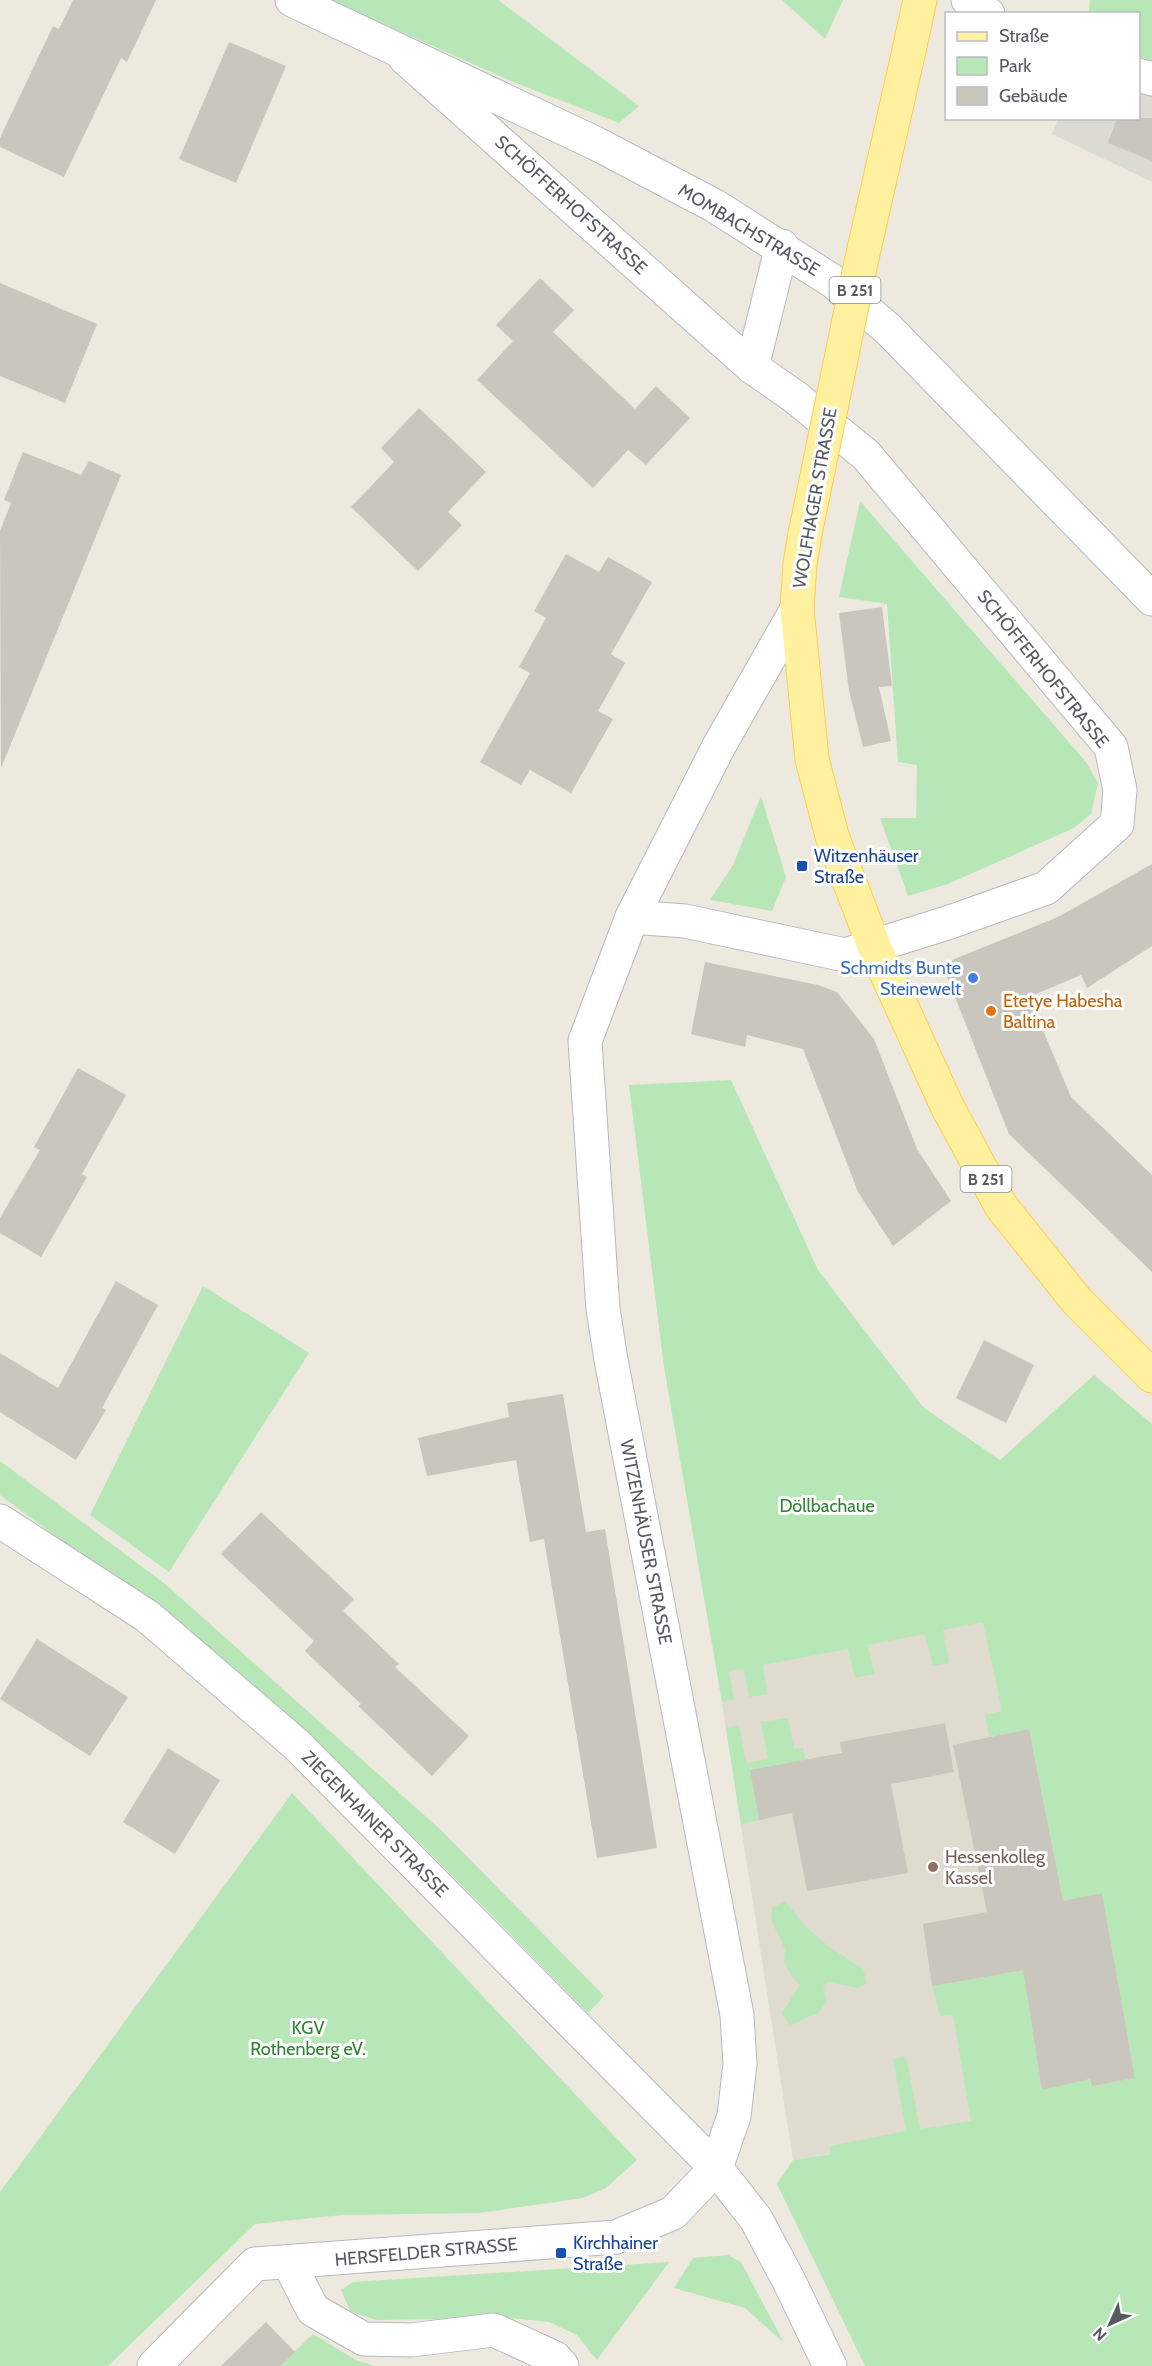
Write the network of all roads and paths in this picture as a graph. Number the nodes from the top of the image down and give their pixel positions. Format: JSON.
{"nodes":[{"id":1,"x":292,"y":0,"type":"edge"},
{"id":2,"x":920,"y":0,"type":"edge"},
{"id":3,"x":968,"y":0,"type":"edge"},
{"id":4,"x":985,"y":12,"type":"edge"},
{"id":5,"x":388,"y":43,"type":"junction"},
{"id":6,"x":782,"y":246,"type":"junction"},
{"id":7,"x":752,"y":367,"type":"junction"},
{"id":8,"x":1152,"y":599,"type":"edge"},
{"id":9,"x":797,"y":609,"type":"junction"},
{"id":10,"x":632,"y":917,"type":"junction"},
{"id":11,"x":874,"y":946,"type":"junction"},
{"id":12,"x":1152,"y":1376,"type":"edge"},
{"id":13,"x":0,"y":1521,"type":"edge"},
{"id":14,"x":716,"y":2168,"type":"junction"},
{"id":15,"x":288,"y":2263,"type":"junction"},
{"id":16,"x":154,"y":2366,"type":"edge"},
{"id":17,"x":562,"y":2366,"type":"edge"},
{"id":18,"x":830,"y":2366,"type":"edge"}],
"edges":[{"from":1,"to":5,"type":"street","name":"MOMBACHSTRASSE"},
{"from":2,"to":9,"type":"main road","name":"WOLFHAGER STRASSE","number":"B 251","bridge":true},
{"from":3,"to":4,"type":"street"},
{"from":5,"to":6,"type":"street","name":"MOMBACHSTRASSE"},
{"from":5,"to":7,"type":"street","name":"SCHÖFFERHOFSTRASSE"},
{"from":6,"to":7,"type":"street"},
{"from":6,"to":8,"type":"street","name":"MOMBACHSTRASSE"},
{"from":7,"to":11,"type":"street","name":"SCHÖFFERHOFSTRASSE"},
{"from":9,"to":10,"type":"street","name":"WITZENHÄUSER STRASSE"},
{"from":9,"to":11,"type":"main road","name":"WOLFHAGER STRASSE","number":"B 251"},
{"from":10,"to":11,"type":"street"},
{"from":10,"to":14,"type":"street","name":"WITZENHÄUSER STRASSE"},
{"from":11,"to":12,"type":"main road","name":"WOLFHAGER STRASSE","number":"B 251"},
{"from":13,"to":14,"type":"street","name":"ZIEGENHAINER STRASSE"},
{"from":14,"to":15,"type":"street","name":"HERSFELDER STRASSE"},
{"from":14,"to":18,"type":"street","name":"ZIEGENHAINER STRASSE"},
{"from":15,"to":16,"type":"street","name":"HERSFELDER STRASSE"},
{"from":15,"to":17,"type":"street"}]}
